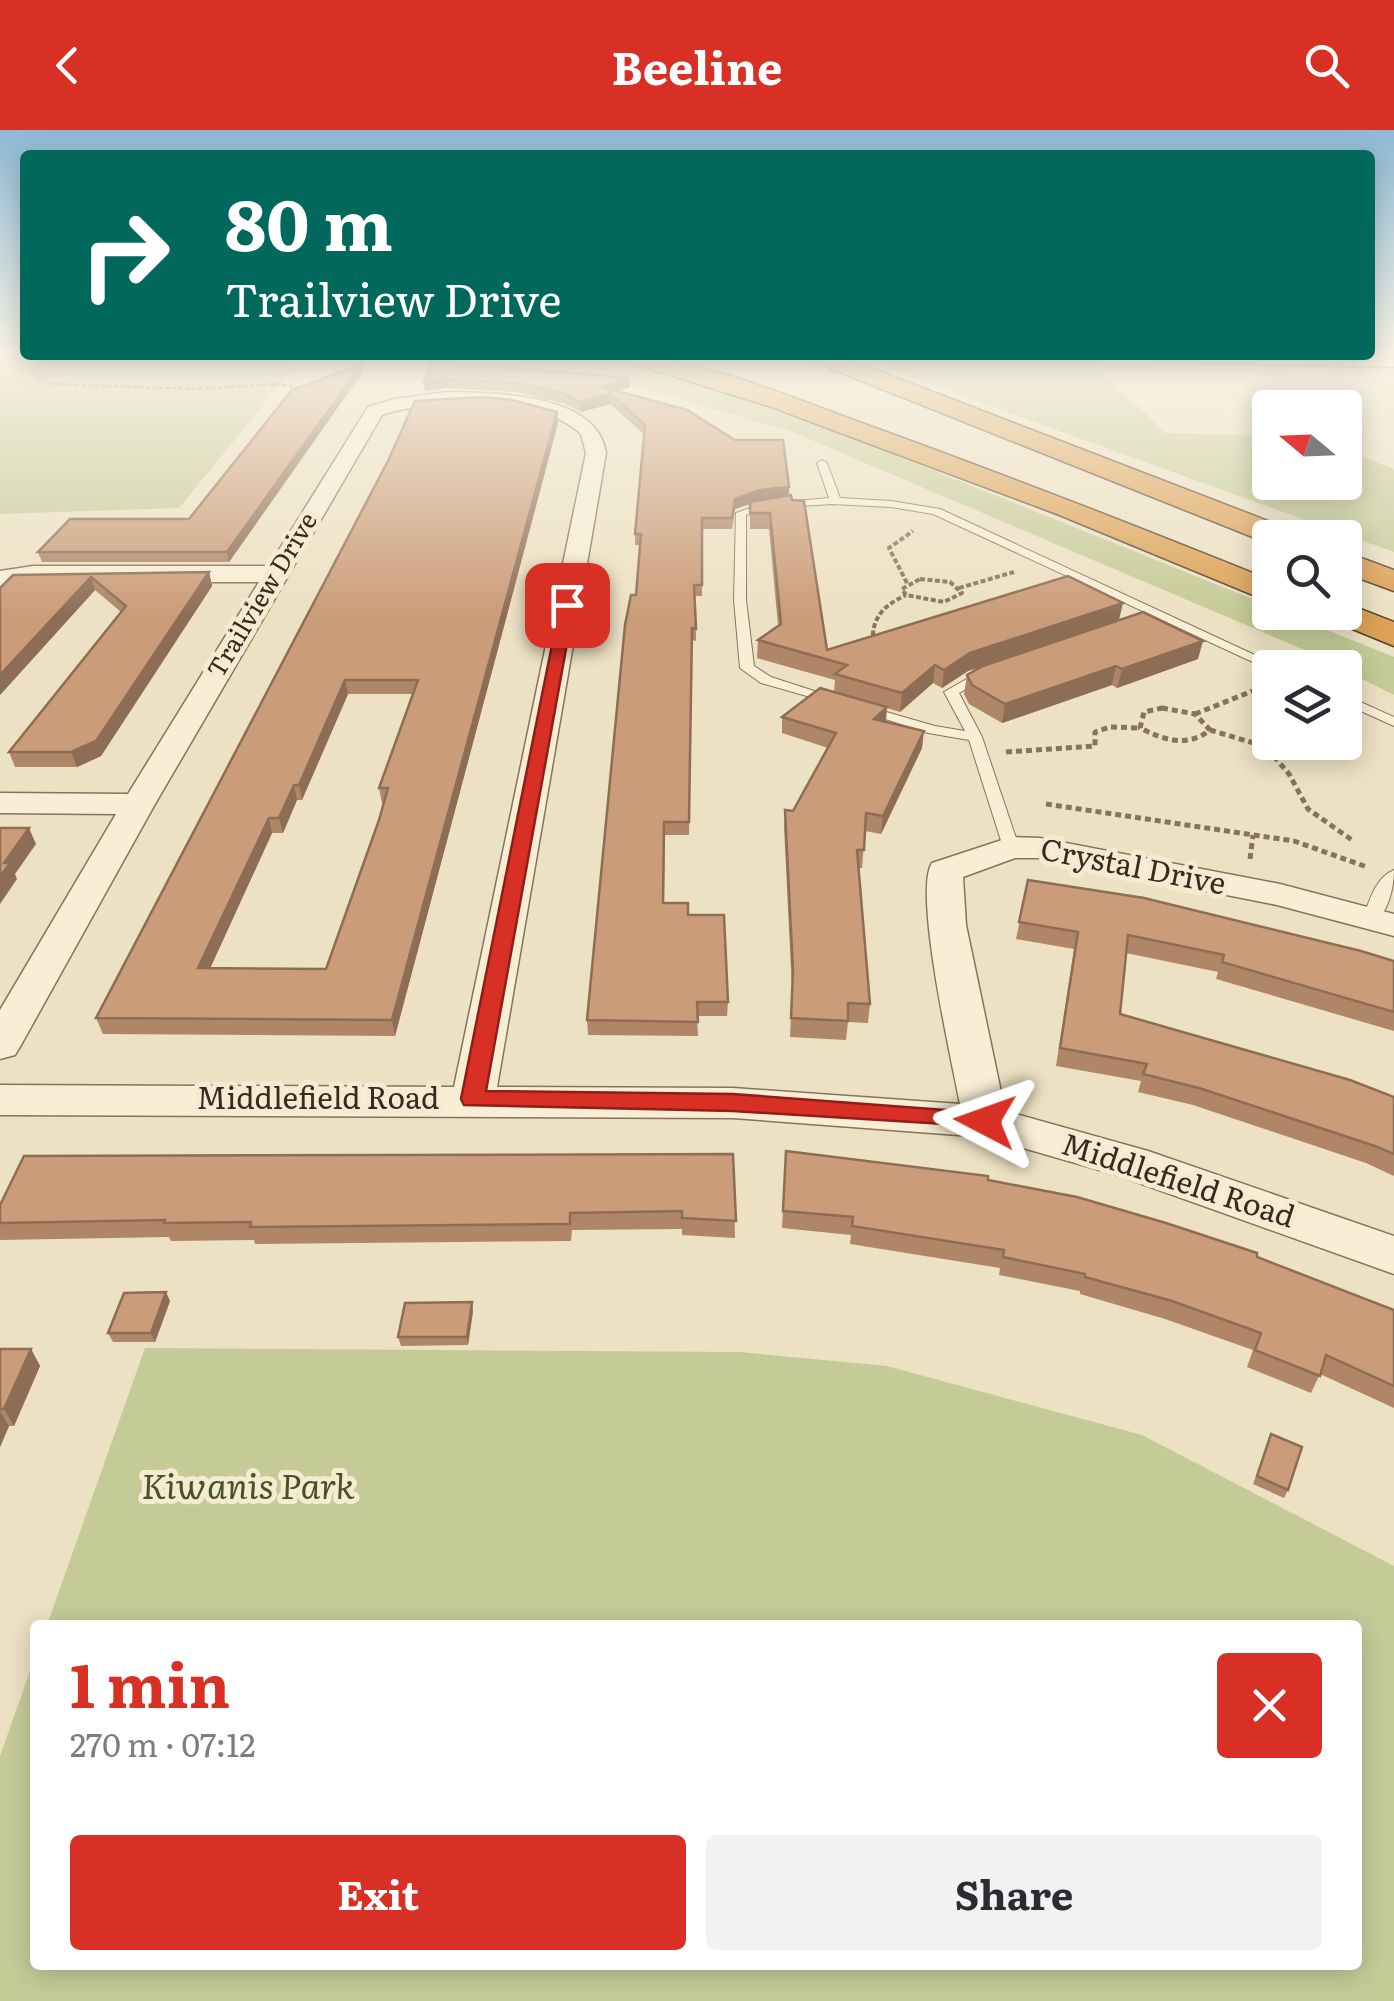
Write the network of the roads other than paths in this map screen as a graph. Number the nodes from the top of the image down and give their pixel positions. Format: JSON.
{"nodes":[{"id":1,"x":356,"y":442,"type":"edge"},
{"id":2,"x":595,"y":442,"type":"edge"},
{"id":3,"x":889,"y":442,"type":"edge"},
{"id":4,"x":930,"y":442,"type":"edge"},
{"id":5,"x":1040,"y":442,"type":"edge"},
{"id":6,"x":822,"y":463,"type":"dead end"},
{"id":7,"x":836,"y":503,"type":"junction"},
{"id":8,"x":1258,"y":520,"type":"edge"},
{"id":9,"x":1362,"y":552,"type":"edge"},
{"id":10,"x":1394,"y":564,"type":"edge"},
{"id":11,"x":1362,"y":569,"type":"edge"},
{"id":12,"x":274,"y":574,"type":"junction"},
{"id":13,"x":1252,"y":577,"type":"edge"},
{"id":14,"x":0,"y":578,"type":"edge"},
{"id":15,"x":1394,"y":581,"type":"edge"},
{"id":16,"x":1252,"y":585,"type":"edge"},
{"id":17,"x":1161,"y":614,"type":"junction"},
{"id":18,"x":1362,"y":621,"type":"edge"},
{"id":19,"x":1137,"y":622,"type":"edge"},
{"id":20,"x":1362,"y":623,"type":"edge"},
{"id":21,"x":1388,"y":632,"type":"edge"},
{"id":22,"x":1252,"y":656,"type":"edge"},
{"id":23,"x":1010,"y":665,"type":"edge"},
{"id":24,"x":1362,"y":707,"type":"edge"},
{"id":25,"x":1394,"y":722,"type":"edge"},
{"id":26,"x":977,"y":744,"type":"junction"},
{"id":27,"x":0,"y":803,"type":"edge"},
{"id":28,"x":138,"y":804,"type":"junction"},
{"id":29,"x":1011,"y":847,"type":"junction"},
{"id":30,"x":1393,"y":876,"type":"edge"},
{"id":31,"x":1383,"y":921,"type":"edge"},
{"id":32,"x":0,"y":1044,"type":"edge"},
{"id":33,"x":472,"y":1099,"type":"junction"},
{"id":34,"x":0,"y":1100,"type":"edge"},
{"id":35,"x":985,"y":1121,"type":"junction"},
{"id":36,"x":1394,"y":1255,"type":"edge"}],
"edges":[{"from":1,"to":12,"type":"street","name":"Trailview Drive"},
{"from":2,"to":33,"type":"street","name":"Trailview Drive"},
{"from":3,"to":16,"type":"highway"},
{"from":4,"to":13,"type":"highway"},
{"from":5,"to":8,"type":"highway"},
{"from":6,"to":7,"type":"lane"},
{"from":7,"to":17,"type":"lane"},
{"from":7,"to":26,"type":"lane"},
{"from":9,"to":10,"type":"highway"},
{"from":11,"to":15,"type":"highway"},
{"from":12,"to":14,"type":"street"},
{"from":12,"to":28,"type":"street","name":"Trailview Drive"},
{"from":17,"to":19,"type":"lane"},
{"from":17,"to":22,"type":"lane"},
{"from":18,"to":21,"type":"highway"},
{"from":20,"to":21,"type":"highway"},
{"from":23,"to":26,"type":"lane"},
{"from":24,"to":25,"type":"lane"},
{"from":26,"to":29,"type":"lane"},
{"from":27,"to":28,"type":"street"},
{"from":28,"to":32,"type":"street","name":"Trailview Drive"},
{"from":29,"to":31,"type":"street","name":"Crystal Drive"},
{"from":29,"to":35,"type":"street","name":"Crystal Drive"},
{"from":30,"to":31,"type":"lane"},
{"from":33,"to":34,"type":"street","name":"Middlefield Road"},
{"from":33,"to":35,"type":"street","name":"Middlefield Road"},
{"from":35,"to":36,"type":"street","name":"Middlefield Road"}]}
